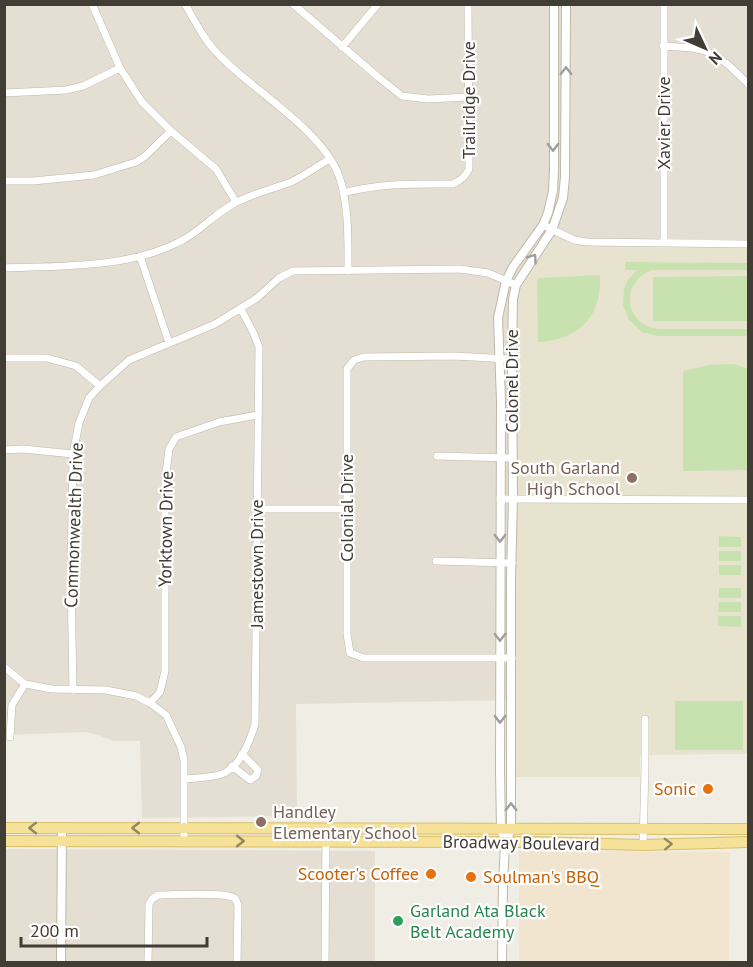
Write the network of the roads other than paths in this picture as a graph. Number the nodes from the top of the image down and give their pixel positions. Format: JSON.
{"nodes":[{"id":1,"x":92,"y":4,"type":"edge"},
{"id":2,"x":185,"y":4,"type":"edge"},
{"id":3,"x":293,"y":4,"type":"edge"},
{"id":4,"x":378,"y":4,"type":"edge"},
{"id":5,"x":468,"y":4,"type":"edge"},
{"id":6,"x":554,"y":4,"type":"edge"},
{"id":7,"x":566,"y":4,"type":"edge"},
{"id":8,"x":664,"y":4,"type":"edge"},
{"id":9,"x":663,"y":46,"type":"junction"},
{"id":10,"x":342,"y":47,"type":"junction"},
{"id":11,"x":120,"y":68,"type":"junction"},
{"id":12,"x":748,"y":84,"type":"edge"},
{"id":13,"x":4,"y":93,"type":"edge"},
{"id":14,"x":468,"y":97,"type":"junction"},
{"id":15,"x":171,"y":131,"type":"junction"},
{"id":16,"x":330,"y":159,"type":"junction"},
{"id":17,"x":4,"y":181,"type":"edge"},
{"id":18,"x":343,"y":193,"type":"junction"},
{"id":19,"x":236,"y":202,"type":"junction"},
{"id":20,"x":543,"y":225,"type":"junction"},
{"id":21,"x":552,"y":230,"type":"junction"},
{"id":22,"x":664,"y":243,"type":"junction"},
{"id":23,"x":748,"y":244,"type":"edge"},
{"id":24,"x":140,"y":256,"type":"junction"},
{"id":25,"x":4,"y":268,"type":"edge"},
{"id":26,"x":348,"y":271,"type":"junction"},
{"id":27,"x":506,"y":280,"type":"junction"},
{"id":28,"x":516,"y":285,"type":"junction"},
{"id":29,"x":241,"y":309,"type":"junction"},
{"id":30,"x":168,"y":343,"type":"junction"},
{"id":31,"x":4,"y":358,"type":"edge"},
{"id":32,"x":499,"y":359,"type":"junction"},
{"id":33,"x":512,"y":359,"type":"junction"},
{"id":34,"x":100,"y":386,"type":"junction"},
{"id":35,"x":257,"y":415,"type":"junction"},
{"id":36,"x":4,"y":450,"type":"edge"},
{"id":37,"x":73,"y":454,"type":"junction"},
{"id":38,"x":437,"y":456,"type":"dead end"},
{"id":39,"x":501,"y":458,"type":"junction"},
{"id":40,"x":512,"y":458,"type":"junction"},
{"id":41,"x":500,"y":499,"type":"junction"},
{"id":42,"x":513,"y":499,"type":"junction"},
{"id":43,"x":748,"y":500,"type":"edge"},
{"id":44,"x":257,"y":509,"type":"junction"},
{"id":45,"x":347,"y":509,"type":"junction"},
{"id":46,"x":436,"y":561,"type":"dead end"},
{"id":47,"x":500,"y":562,"type":"junction"},
{"id":48,"x":512,"y":563,"type":"junction"},
{"id":49,"x":501,"y":658,"type":"junction"},
{"id":50,"x":512,"y":658,"type":"junction"},
{"id":51,"x":4,"y":668,"type":"edge"},
{"id":52,"x":25,"y":684,"type":"junction"},
{"id":53,"x":72,"y":690,"type":"junction"},
{"id":54,"x":150,"y":703,"type":"junction"},
{"id":55,"x":645,"y":719,"type":"dead end"},
{"id":56,"x":10,"y":737,"type":"dead end"},
{"id":57,"x":242,"y":754,"type":"junction"},
{"id":58,"x":232,"y":766,"type":"junction"},
{"id":59,"x":184,"y":779,"type":"junction"},
{"id":60,"x":4,"y":828,"type":"edge"},
{"id":61,"x":62,"y":828,"type":"junction"},
{"id":62,"x":184,"y":828,"type":"junction"},
{"id":63,"x":326,"y":829,"type":"junction"},
{"id":64,"x":418,"y":829,"type":"junction"},
{"id":65,"x":643,"y":829,"type":"junction"},
{"id":66,"x":506,"y":830,"type":"junction"},
{"id":67,"x":586,"y":830,"type":"junction"},
{"id":68,"x":745,"y":830,"type":"edge"},
{"id":69,"x":4,"y":841,"type":"edge"},
{"id":70,"x":63,"y":841,"type":"junction"},
{"id":71,"x":184,"y":841,"type":"junction"},
{"id":72,"x":326,"y":842,"type":"junction"},
{"id":73,"x":417,"y":842,"type":"junction"},
{"id":74,"x":744,"y":842,"type":"edge"},
{"id":75,"x":505,"y":843,"type":"junction"},
{"id":76,"x":586,"y":844,"type":"junction"},
{"id":77,"x":643,"y":845,"type":"junction"},
{"id":78,"x":61,"y":963,"type":"edge"},
{"id":79,"x":147,"y":963,"type":"edge"},
{"id":80,"x":237,"y":963,"type":"edge"},
{"id":81,"x":325,"y":963,"type":"edge"},
{"id":82,"x":502,"y":963,"type":"edge"}],
"edges":[{"from":1,"to":11,"type":"street"},
{"from":2,"to":16,"type":"street"},
{"from":3,"to":10,"type":"street"},
{"from":4,"to":10,"type":"street"},
{"from":5,"to":14,"type":"street","name":"Trailridge Drive"},
{"from":6,"to":20,"type":"street","name":"Colonel Drive","one_way":true},
{"from":21,"to":7,"type":"street","name":"Colonel Drive","one_way":true},
{"from":8,"to":9,"type":"street","name":"Xavier Drive"},
{"from":9,"to":12,"type":"street"},
{"from":9,"to":22,"type":"street","name":"Xavier Drive"},
{"from":10,"to":14,"type":"street"},
{"from":11,"to":13,"type":"street"},
{"from":11,"to":15,"type":"street"},
{"from":14,"to":18,"type":"street","name":"Trailridge Drive"},
{"from":15,"to":17,"type":"street"},
{"from":15,"to":19,"type":"street"},
{"from":16,"to":18,"type":"street"},
{"from":16,"to":19,"type":"street"},
{"from":18,"to":26,"type":"street"},
{"from":19,"to":24,"type":"street"},
{"from":20,"to":21,"type":"street"},
{"from":20,"to":27,"type":"street","name":"Colonel Drive"},
{"from":21,"to":22,"type":"street"},
{"from":28,"to":21,"type":"street","name":"Colonel Drive","one_way":true},
{"from":22,"to":23,"type":"street"},
{"from":24,"to":25,"type":"street"},
{"from":24,"to":30,"type":"street"},
{"from":26,"to":27,"type":"street","name":"Commonwealth Drive"},
{"from":26,"to":29,"type":"street","name":"Commonwealth Drive"},
{"from":27,"to":28,"type":"street","name":"Commonwealth Drive"},
{"from":27,"to":32,"type":"street","name":"Colonel Drive"},
{"from":28,"to":33,"type":"street","name":"Colonel Drive"},
{"from":29,"to":30,"type":"street","name":"Commonwealth Drive"},
{"from":29,"to":35,"type":"street","name":"Jamestown Drive"},
{"from":30,"to":34,"type":"street","name":"Commonwealth Drive"},
{"from":31,"to":34,"type":"street"},
{"from":32,"to":33,"type":"street","name":"Colonial Drive"},
{"from":32,"to":39,"type":"street","name":"Colonel Drive"},
{"from":32,"to":45,"type":"street","name":"Colonial Drive"},
{"from":33,"to":40,"type":"street","name":"Colonel Drive"},
{"from":34,"to":37,"type":"street","name":"Commonwealth Drive"},
{"from":35,"to":44,"type":"street","name":"Jamestown Drive"},
{"from":35,"to":54,"type":"street","name":"Yorktown Drive"},
{"from":36,"to":37,"type":"street"},
{"from":37,"to":53,"type":"street","name":"Commonwealth Drive"},
{"from":38,"to":39,"type":"street"},
{"from":39,"to":40,"type":"street"},
{"from":39,"to":41,"type":"street","name":"Colonel Drive"},
{"from":40,"to":42,"type":"street","name":"Colonel Drive"},
{"from":41,"to":42,"type":"street"},
{"from":41,"to":47,"type":"street","name":"Colonel Drive","one_way":true},
{"from":42,"to":43,"type":"street"},
{"from":42,"to":48,"type":"street","name":"Colonel Drive"},
{"from":44,"to":45,"type":"street"},
{"from":44,"to":57,"type":"street","name":"Jamestown Drive"},
{"from":45,"to":49,"type":"street","name":"Colonial Drive"},
{"from":46,"to":47,"type":"street"},
{"from":47,"to":48,"type":"street"},
{"from":47,"to":49,"type":"street","name":"Colonel Drive","one_way":true},
{"from":48,"to":50,"type":"street","name":"Colonel Drive"},
{"from":49,"to":50,"type":"street","name":"Colonial Drive"},
{"from":49,"to":66,"type":"street","name":"Colonel Drive","one_way":true},
{"from":66,"to":50,"type":"street","name":"Colonel Drive","one_way":true},
{"from":51,"to":52,"type":"street"},
{"from":52,"to":53,"type":"street"},
{"from":52,"to":56,"type":"street"},
{"from":53,"to":54,"type":"street"},
{"from":54,"to":59,"type":"street"},
{"from":55,"to":65,"type":"street"},
{"from":57,"to":58,"type":"street","name":"Jamestown Drive"},
{"from":57,"to":58,"type":"street"},
{"from":58,"to":59,"type":"street"},
{"from":59,"to":62,"type":"street"},
{"from":61,"to":60,"type":"main road","name":"Broadway Boulevard","one_way":true},
{"from":62,"to":61,"type":"main road","name":"Broadway Boulevard","one_way":true},
{"from":61,"to":70,"type":"street"},
{"from":62,"to":63,"type":"main road","name":"Broadway Boulevard"},
{"from":62,"to":71,"type":"street"},
{"from":63,"to":64,"type":"main road","name":"Broadway Boulevard"},
{"from":63,"to":72,"type":"street"},
{"from":64,"to":66,"type":"main road","name":"Broadway Boulevard"},
{"from":64,"to":73,"type":"main road"},
{"from":65,"to":67,"type":"main road","name":"Broadway Boulevard"},
{"from":65,"to":68,"type":"main road","name":"Broadway Boulevard"},
{"from":65,"to":77,"type":"street"},
{"from":66,"to":67,"type":"main road","name":"Broadway Boulevard"},
{"from":66,"to":75,"type":"street","name":"Colonel Drive"},
{"from":67,"to":76,"type":"main road"},
{"from":68,"to":74,"type":"main road"},
{"from":69,"to":70,"type":"main road","name":"Broadway Boulevard"},
{"from":70,"to":71,"type":"main road","name":"Broadway Boulevard"},
{"from":70,"to":78,"type":"street"},
{"from":71,"to":72,"type":"main road","name":"Broadway Boulevard","one_way":true},
{"from":72,"to":73,"type":"main road","name":"Broadway Boulevard"},
{"from":72,"to":81,"type":"street"},
{"from":73,"to":75,"type":"main road","name":"Broadway Boulevard"},
{"from":77,"to":74,"type":"main road","name":"Broadway Boulevard","one_way":true},
{"from":75,"to":76,"type":"main road","name":"Broadway Boulevard"},
{"from":75,"to":82,"type":"street","name":"Colonel Drive"},
{"from":76,"to":77,"type":"main road","name":"Broadway Boulevard"},
{"from":79,"to":80,"type":"street"}]}
